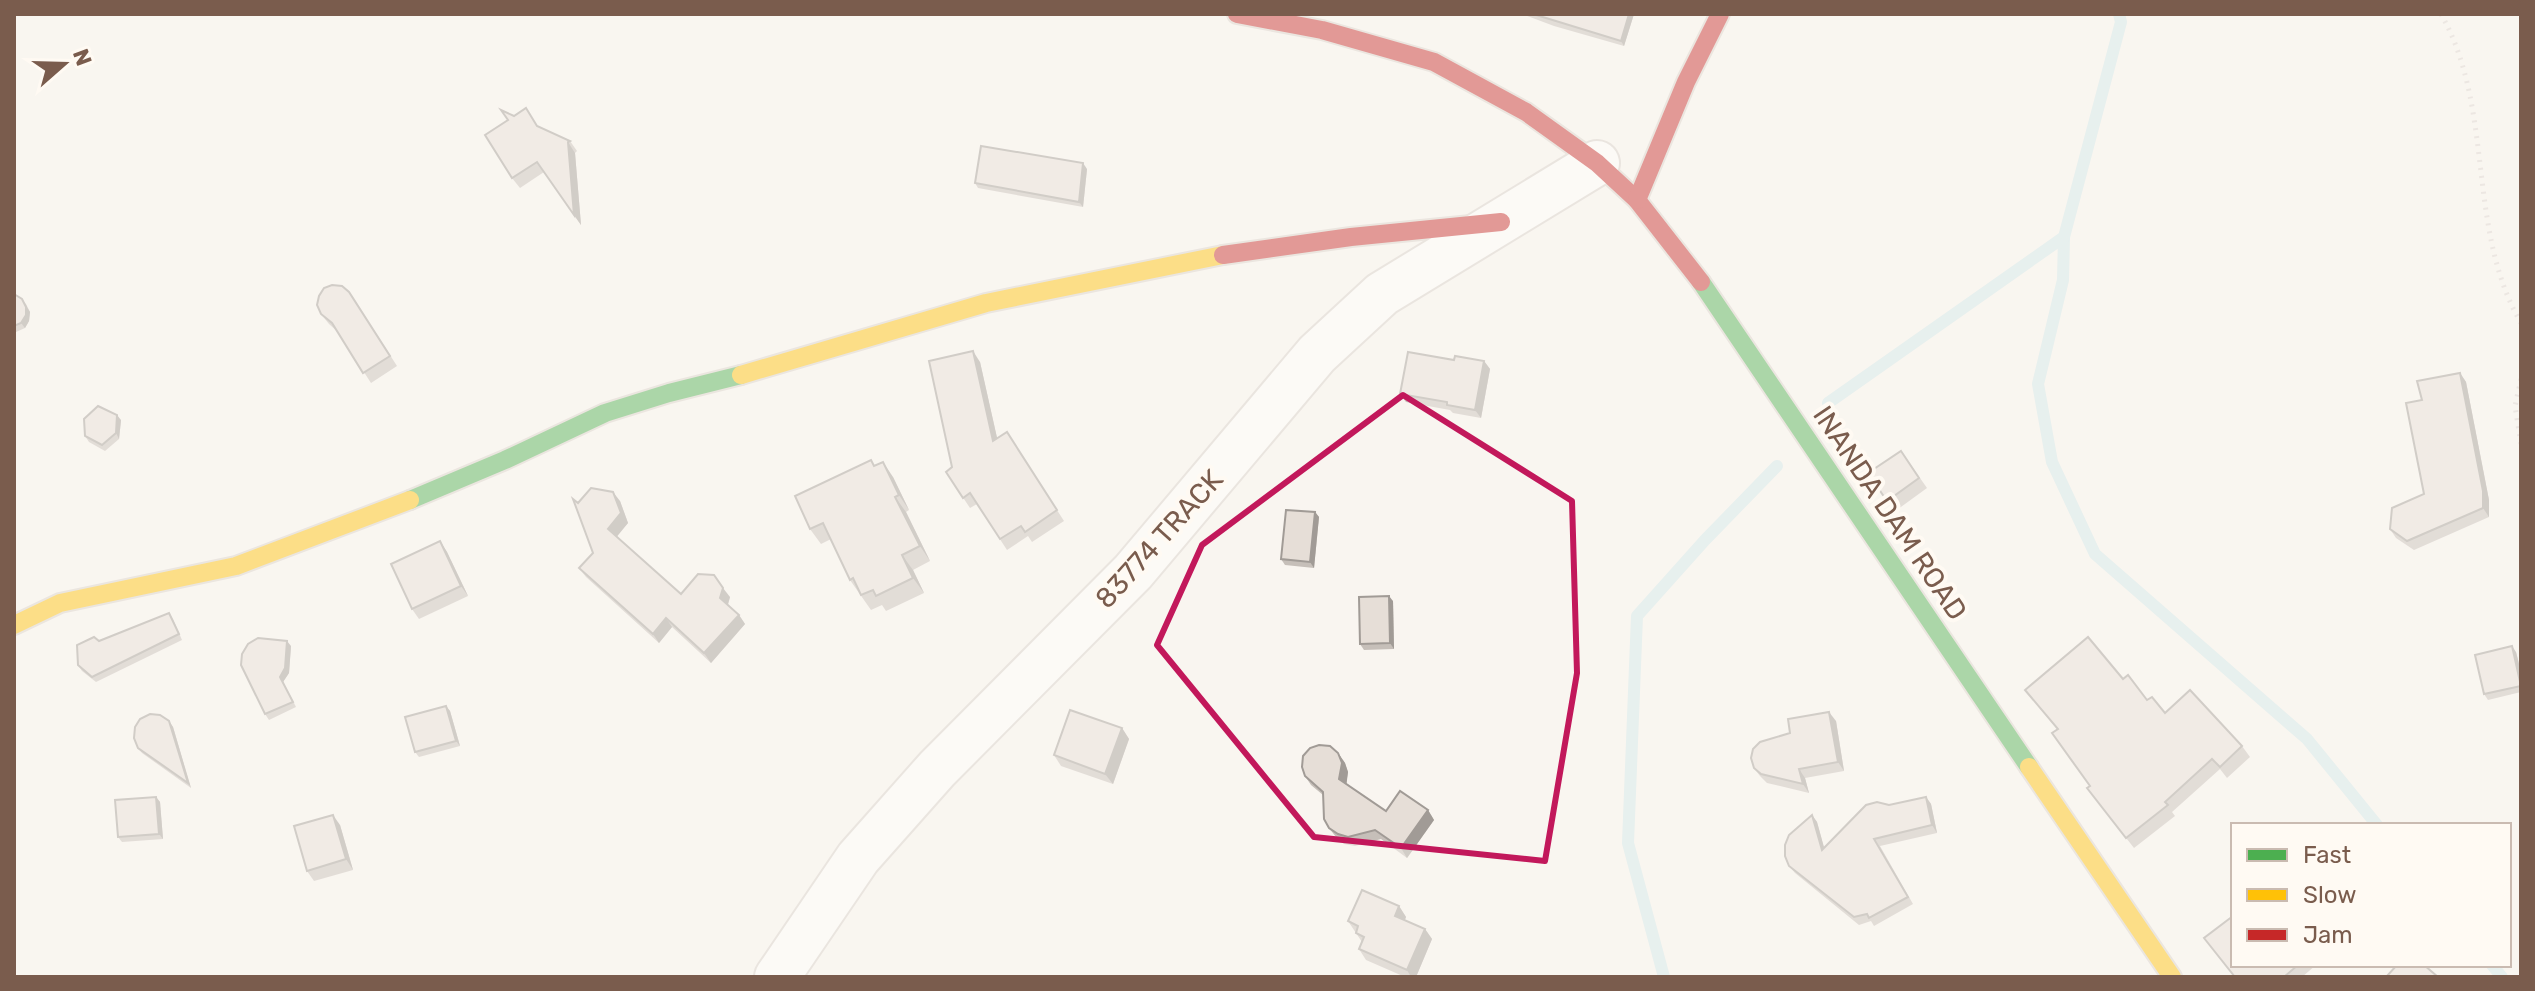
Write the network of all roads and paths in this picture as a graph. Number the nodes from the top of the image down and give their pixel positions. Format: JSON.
{"nodes":[{"id":1,"x":1237,"y":14,"type":"edge"},
{"id":2,"x":1720,"y":14,"type":"edge"},
{"id":3,"x":2441,"y":14,"type":"edge"},
{"id":4,"x":1597,"y":163,"type":"junction"},
{"id":5,"x":1637,"y":200,"type":"junction"},
{"id":6,"x":1501,"y":222,"type":"junction"},
{"id":7,"x":2521,"y":323,"type":"edge"},
{"id":8,"x":2521,"y":379,"type":"edge"},
{"id":9,"x":2521,"y":444,"type":"edge"},
{"id":10,"x":14,"y":625,"type":"edge"},
{"id":11,"x":777,"y":977,"type":"edge"},
{"id":12,"x":2172,"y":977,"type":"edge"}],
"edges":[{"from":1,"to":4,"type":"street","name":"INANDA DAM ROAD"},
{"from":2,"to":5,"type":"street"},
{"from":3,"to":7,"type":"path"},
{"from":4,"to":5,"type":"street","name":"INANDA DAM ROAD"},
{"from":4,"to":6,"type":"street","name":"83774 TRACK"},
{"from":5,"to":12,"type":"street","name":"INANDA DAM ROAD"},
{"from":6,"to":10,"type":"street"},
{"from":6,"to":11,"type":"street","name":"83774 TRACK"},
{"from":8,"to":9,"type":"path"}]}
